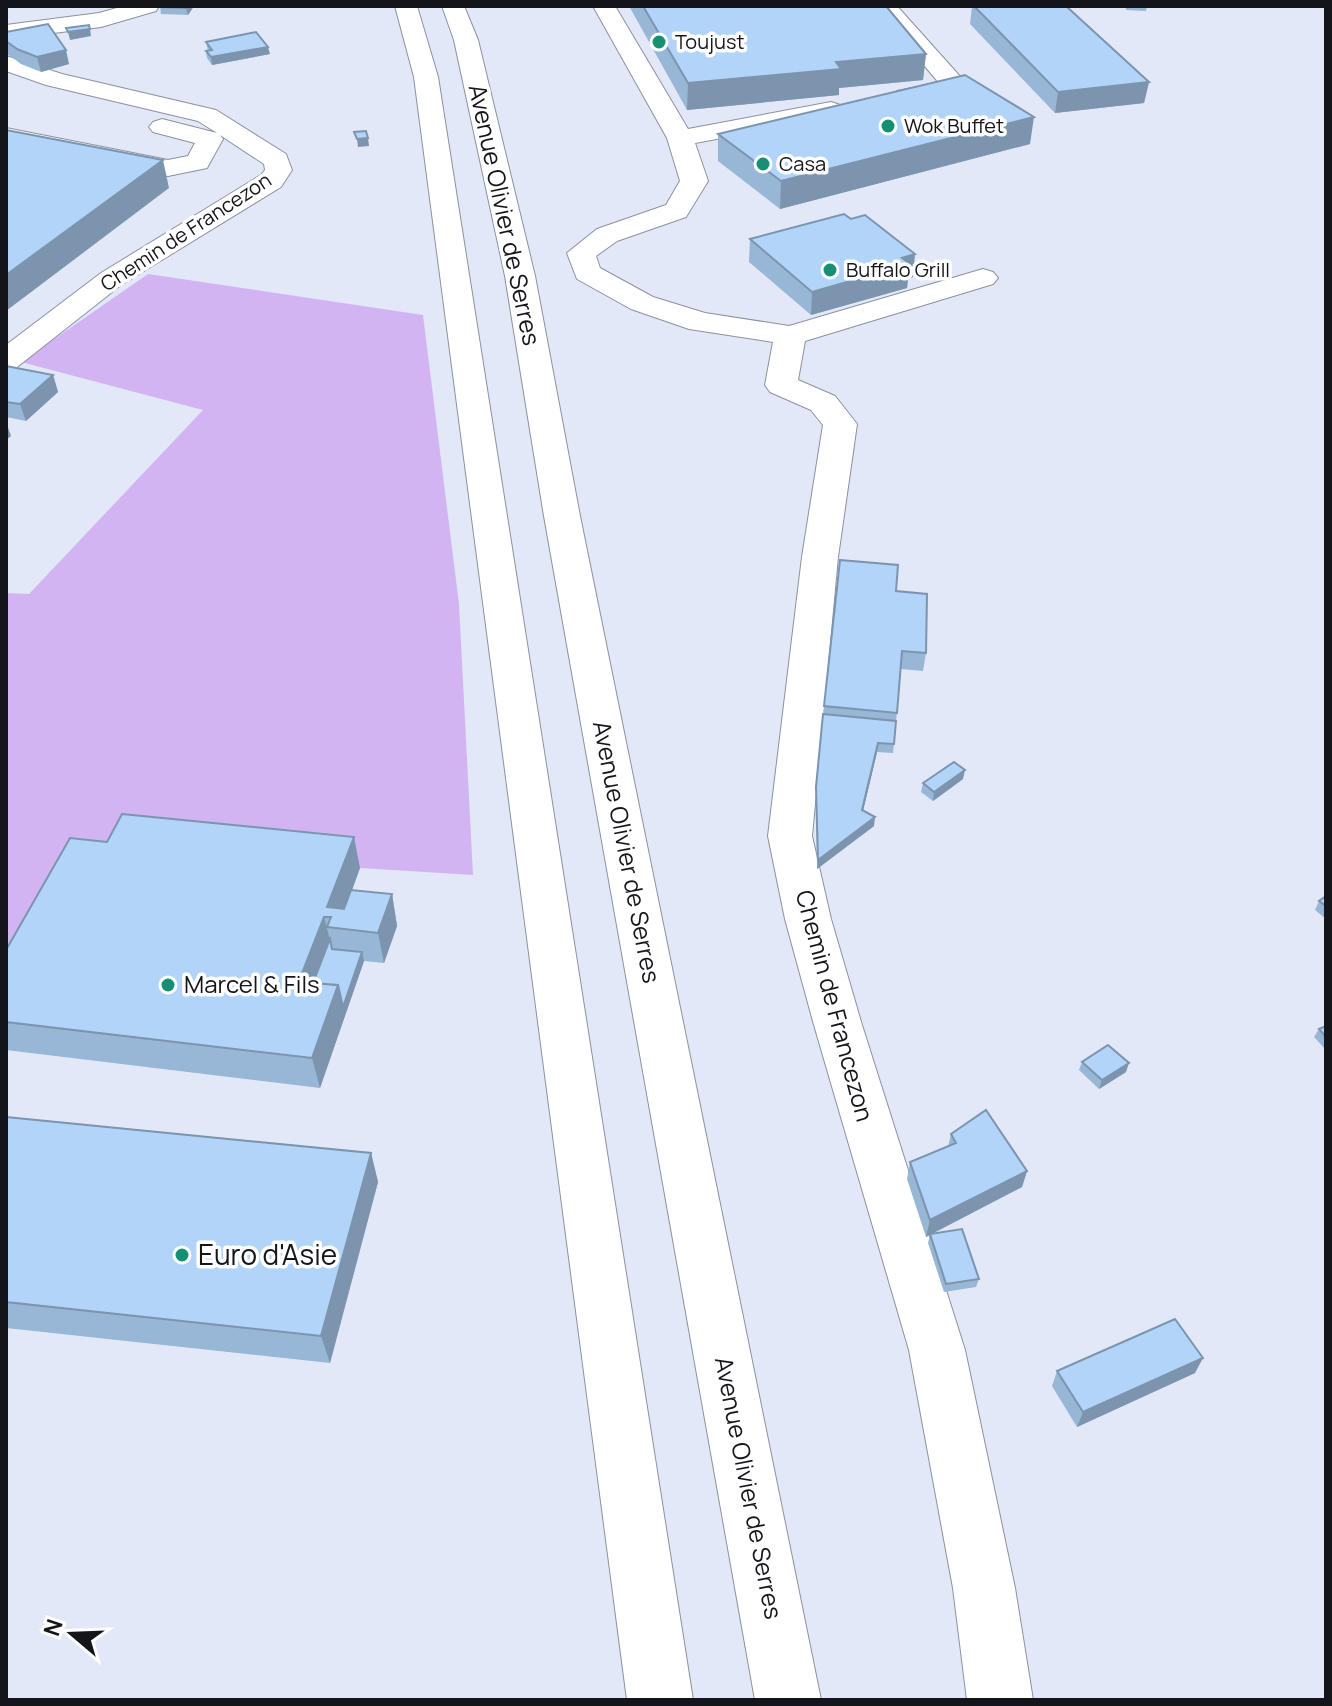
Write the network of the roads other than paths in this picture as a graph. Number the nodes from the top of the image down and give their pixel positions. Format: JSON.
{"nodes":[{"id":1,"x":148,"y":6,"type":"edge"},
{"id":2,"x":406,"y":6,"type":"edge"},
{"id":3,"x":453,"y":6,"type":"edge"},
{"id":4,"x":604,"y":6,"type":"edge"},
{"id":5,"x":885,"y":6,"type":"edge"},
{"id":6,"x":6,"y":32,"type":"edge"},
{"id":7,"x":6,"y":63,"type":"edge"},
{"id":8,"x":879,"y":101,"type":"edge"},
{"id":9,"x":849,"y":106,"type":"edge"},
{"id":10,"x":84,"y":112,"type":"dead end"},
{"id":11,"x":6,"y":136,"type":"edge"},
{"id":12,"x":680,"y":138,"type":"junction"},
{"id":13,"x":983,"y":278,"type":"dead end"},
{"id":14,"x":790,"y":335,"type":"junction"},
{"id":15,"x":6,"y":360,"type":"edge"},
{"id":16,"x":660,"y":1700,"type":"edge"},
{"id":17,"x":788,"y":1700,"type":"edge"},
{"id":18,"x":1000,"y":1700,"type":"edge"}],
"edges":[{"from":1,"to":6,"type":"main road"},
{"from":2,"to":16,"type":"main road","name":"Avenue Olivier de Serres"},
{"from":3,"to":17,"type":"main road","name":"Avenue Olivier de Serres"},
{"from":4,"to":12,"type":"main road"},
{"from":5,"to":8,"type":"main road"},
{"from":7,"to":15,"type":"main road","name":"Chemin de Francezon"},
{"from":9,"to":12,"type":"main road"},
{"from":10,"to":11,"type":"main road"},
{"from":12,"to":14,"type":"main road"},
{"from":13,"to":14,"type":"main road"},
{"from":14,"to":18,"type":"main road","name":"Chemin de Francezon"}]}
